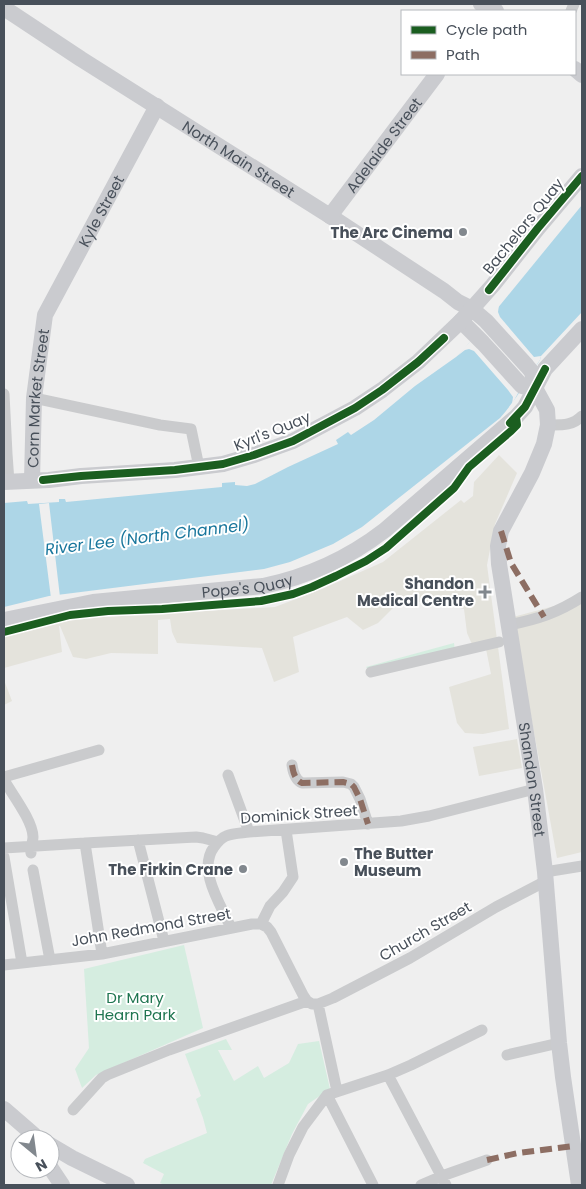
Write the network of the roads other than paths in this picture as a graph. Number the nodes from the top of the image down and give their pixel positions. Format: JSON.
{"nodes":[{"id":1,"x":4,"y":8,"type":"edge"},
{"id":2,"x":437,"y":75,"type":"edge"},
{"id":3,"x":157,"y":106,"type":"junction"},
{"id":4,"x":582,"y":176,"type":"edge"},
{"id":5,"x":330,"y":216,"type":"junction"},
{"id":6,"x":472,"y":309,"type":"junction"},
{"id":7,"x":46,"y":315,"type":"joint"},
{"id":8,"x":461,"y":321,"type":"junction"},
{"id":9,"x":582,"y":329,"type":"edge"},
{"id":10,"x":530,"y":382,"type":"junction"},
{"id":11,"x":4,"y":394,"type":"edge"},
{"id":12,"x":34,"y":398,"type":"junction"},
{"id":13,"x":582,"y":416,"type":"edge"},
{"id":14,"x":548,"y":425,"type":"junction"},
{"id":15,"x":200,"y":467,"type":"junction"},
{"id":16,"x":32,"y":480,"type":"junction"},
{"id":17,"x":7,"y":482,"type":"edge"},
{"id":18,"x":582,"y":598,"type":"edge"},
{"id":19,"x":4,"y":620,"type":"edge"},
{"id":20,"x":509,"y":625,"type":"junction"},
{"id":21,"x":499,"y":642,"type":"dead end"},
{"id":22,"x":370,"y":672,"type":"dead end"},
{"id":23,"x":100,"y":750,"type":"dead end"},
{"id":24,"x":292,"y":765,"type":"dead end"},
{"id":25,"x":228,"y":775,"type":"dead end"},
{"id":26,"x":4,"y":778,"type":"edge"},
{"id":27,"x":535,"y":789,"type":"junction"},
{"id":28,"x":368,"y":824,"type":"junction"},
{"id":29,"x":286,"y":830,"type":"junction"},
{"id":30,"x":249,"y":832,"type":"junction"},
{"id":31,"x":138,"y":840,"type":"junction"},
{"id":32,"x":85,"y":842,"type":"junction"},
{"id":33,"x":218,"y":842,"type":"junction"},
{"id":34,"x":4,"y":848,"type":"edge"},
{"id":35,"x":30,"y":850,"type":"junction"},
{"id":36,"x":4,"y":857,"type":"edge"},
{"id":37,"x":582,"y":866,"type":"edge"},
{"id":38,"x":33,"y":870,"type":"dead end"},
{"id":39,"x":546,"y":876,"type":"junction"},
{"id":40,"x":261,"y":924,"type":"junction"},
{"id":41,"x":231,"y":928,"type":"junction"},
{"id":42,"x":164,"y":941,"type":"junction"},
{"id":43,"x":102,"y":954,"type":"junction"},
{"id":44,"x":50,"y":960,"type":"junction"},
{"id":45,"x":22,"y":963,"type":"junction"},
{"id":46,"x":4,"y":965,"type":"edge"},
{"id":47,"x":313,"y":1003,"type":"junction"},
{"id":48,"x":482,"y":1030,"type":"dead end"},
{"id":49,"x":559,"y":1043,"type":"junction"},
{"id":50,"x":507,"y":1055,"type":"dead end"},
{"id":51,"x":388,"y":1075,"type":"junction"},
{"id":52,"x":332,"y":1093,"type":"junction"},
{"id":53,"x":4,"y":1109,"type":"edge"},
{"id":54,"x":74,"y":1110,"type":"dead end"},
{"id":55,"x":27,"y":1129,"type":"edge"},
{"id":56,"x":60,"y":1151,"type":"edge"},
{"id":57,"x":487,"y":1160,"type":"dead end"},
{"id":58,"x":444,"y":1181,"type":"edge"},
{"id":59,"x":127,"y":1185,"type":"edge"},
{"id":60,"x":278,"y":1185,"type":"edge"},
{"id":61,"x":372,"y":1185,"type":"edge"},
{"id":62,"x":422,"y":1185,"type":"edge"},
{"id":63,"x":579,"y":1185,"type":"edge"}],
"edges":[{"from":1,"to":3,"type":"main road","name":"North Main Street"},
{"from":2,"to":5,"type":"main road","name":"Adelaide Street"},
{"from":3,"to":5,"type":"main road","name":"North Main Street"},
{"from":3,"to":7,"type":"main road","name":"Kyle Street"},
{"from":4,"to":6,"type":"main road","name":"Bachelors Quay"},
{"from":5,"to":6,"type":"main road","name":"North Main Street"},
{"from":6,"to":8,"type":"main road","name":"Kyrl's Quay"},
{"from":6,"to":10,"type":"main road","name":"North Main Street"},
{"from":7,"to":12,"type":"main road","name":"Corn Market Street"},
{"from":8,"to":10,"type":"main road"},
{"from":8,"to":15,"type":"main road","name":"Kyrl's Quay"},
{"from":9,"to":10,"type":"main road","name":"Pope's Quay"},
{"from":10,"to":14,"type":"main road","name":"Shandon Street"},
{"from":10,"to":19,"type":"main road","name":"Pope's Quay"},
{"from":11,"to":17,"type":"street","name":"Corn Market Street"},
{"from":12,"to":15,"type":"street"},
{"from":12,"to":16,"type":"main road","name":"Corn Market Street"},
{"from":13,"to":14,"type":"street"},
{"from":14,"to":20,"type":"main road","name":"Shandon Street"},
{"from":15,"to":16,"type":"main road","name":"Kyrl's Quay"},
{"from":16,"to":17,"type":"main road","name":"Kyrl's Quay"},
{"from":18,"to":20,"type":"street"},
{"from":20,"to":27,"type":"main road","name":"Shandon Street"},
{"from":21,"to":22,"type":"street"},
{"from":23,"to":26,"type":"street"},
{"from":24,"to":28,"type":"street"},
{"from":25,"to":30,"type":"street"},
{"from":26,"to":35,"type":"street"},
{"from":27,"to":28,"type":"street","name":"Dominick Street"},
{"from":27,"to":39,"type":"main road","name":"Shandon Street"},
{"from":28,"to":29,"type":"street","name":"Dominick Street"},
{"from":29,"to":30,"type":"street","name":"Dominick Street"},
{"from":29,"to":40,"type":"street"},
{"from":30,"to":33,"type":"street","name":"Dominick Street"},
{"from":31,"to":32,"type":"street"},
{"from":31,"to":33,"type":"street"},
{"from":31,"to":42,"type":"street"},
{"from":32,"to":35,"type":"street"},
{"from":32,"to":43,"type":"street"},
{"from":33,"to":41,"type":"street"},
{"from":34,"to":35,"type":"street"},
{"from":36,"to":45,"type":"street"},
{"from":37,"to":39,"type":"street","name":"Church Street"},
{"from":38,"to":44,"type":"street"},
{"from":39,"to":47,"type":"street","name":"Church Street"},
{"from":39,"to":49,"type":"main road","name":"Shandon Street"},
{"from":40,"to":41,"type":"street","name":"John Redmond Street"},
{"from":40,"to":47,"type":"street"},
{"from":41,"to":42,"type":"street","name":"John Redmond Street"},
{"from":42,"to":43,"type":"street","name":"John Redmond Street"},
{"from":43,"to":44,"type":"street","name":"John Redmond Street"},
{"from":44,"to":45,"type":"street","name":"John Redmond Street"},
{"from":45,"to":46,"type":"street","name":"John Redmond Street"},
{"from":47,"to":52,"type":"street"},
{"from":47,"to":54,"type":"street","name":"Church Street"},
{"from":48,"to":51,"type":"street"},
{"from":49,"to":50,"type":"street"},
{"from":49,"to":63,"type":"main road","name":"Shandon Street"},
{"from":51,"to":52,"type":"street"},
{"from":51,"to":58,"type":"street"},
{"from":52,"to":60,"type":"street"},
{"from":52,"to":61,"type":"street"},
{"from":53,"to":55,"type":"main road"},
{"from":56,"to":59,"type":"main road"},
{"from":57,"to":58,"type":"street"},
{"from":58,"to":62,"type":"street"}]}
